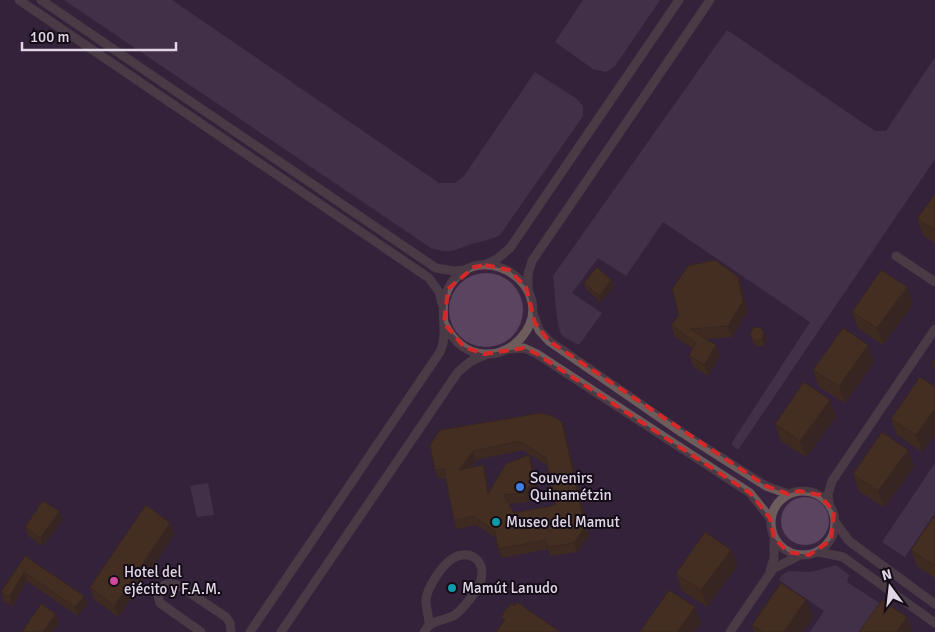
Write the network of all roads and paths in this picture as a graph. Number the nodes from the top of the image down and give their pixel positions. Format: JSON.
{"nodes":[{"id":1,"x":19,"y":0,"type":"edge"},
{"id":2,"x":41,"y":0,"type":"edge"},
{"id":3,"x":679,"y":0,"type":"edge"},
{"id":4,"x":710,"y":0,"type":"edge"},
{"id":5,"x":896,"y":256,"type":"dead end"},
{"id":6,"x":485,"y":264,"type":"junction"},
{"id":7,"x":474,"y":267,"type":"junction"},
{"id":8,"x":935,"y":282,"type":"edge"},
{"id":9,"x":531,"y":299,"type":"junction"},
{"id":10,"x":442,"y":311,"type":"junction"},
{"id":11,"x":532,"y":311,"type":"junction"},
{"id":12,"x":444,"y":322,"type":"junction"},
{"id":13,"x":935,"y":328,"type":"edge"},
{"id":14,"x":507,"y":350,"type":"junction"},
{"id":15,"x":495,"y":353,"type":"junction"},
{"id":16,"x":832,"y":481,"type":"junction"},
{"id":17,"x":810,"y":491,"type":"junction"},
{"id":18,"x":788,"y":494,"type":"junction"},
{"id":19,"x":828,"y":503,"type":"junction"},
{"id":20,"x":770,"y":518,"type":"junction"},
{"id":21,"x":836,"y":523,"type":"junction"},
{"id":22,"x":774,"y":538,"type":"junction"},
{"id":23,"x":819,"y":552,"type":"junction"},
{"id":24,"x":798,"y":556,"type":"junction"},
{"id":25,"x":769,"y":574,"type":"junction"},
{"id":26,"x":935,"y":604,"type":"edge"},
{"id":27,"x":935,"y":623,"type":"edge"},
{"id":28,"x":426,"y":628,"type":"edge"},
{"id":29,"x":201,"y":632,"type":"edge"},
{"id":30,"x":231,"y":632,"type":"edge"},
{"id":31,"x":250,"y":632,"type":"edge"},
{"id":32,"x":281,"y":632,"type":"edge"},
{"id":33,"x":730,"y":632,"type":"edge"}],
"edges":[{"from":1,"to":10,"type":"street"},
{"from":2,"to":7,"type":"street"},
{"from":3,"to":6,"type":"street"},
{"from":4,"to":9,"type":"street"},
{"from":5,"to":8,"type":"street"},
{"from":6,"to":7,"type":"street"},
{"from":6,"to":9,"type":"street"},
{"from":7,"to":10,"type":"street"},
{"from":9,"to":11,"type":"street"},
{"from":10,"to":12,"type":"street"},
{"from":11,"to":14,"type":"street"},
{"from":11,"to":18,"type":"street"},
{"from":12,"to":15,"type":"street"},
{"from":12,"to":31,"type":"street"},
{"from":13,"to":16,"type":"street"},
{"from":14,"to":15,"type":"street"},
{"from":14,"to":20,"type":"street"},
{"from":15,"to":32,"type":"street"},
{"from":16,"to":17,"type":"street"},
{"from":16,"to":19,"type":"street"},
{"from":17,"to":18,"type":"street"},
{"from":17,"to":19,"type":"street"},
{"from":18,"to":20,"type":"street"},
{"from":19,"to":21,"type":"street"},
{"from":20,"to":22,"type":"street"},
{"from":21,"to":23,"type":"street"},
{"from":21,"to":26,"type":"street"},
{"from":22,"to":24,"type":"street"},
{"from":22,"to":25,"type":"street"},
{"from":23,"to":24,"type":"street"},
{"from":23,"to":27,"type":"street"},
{"from":24,"to":25,"type":"street"},
{"from":25,"to":33,"type":"street"},
{"from":28,"to":28,"type":"street"},
{"from":29,"to":30,"type":"street"}]}
